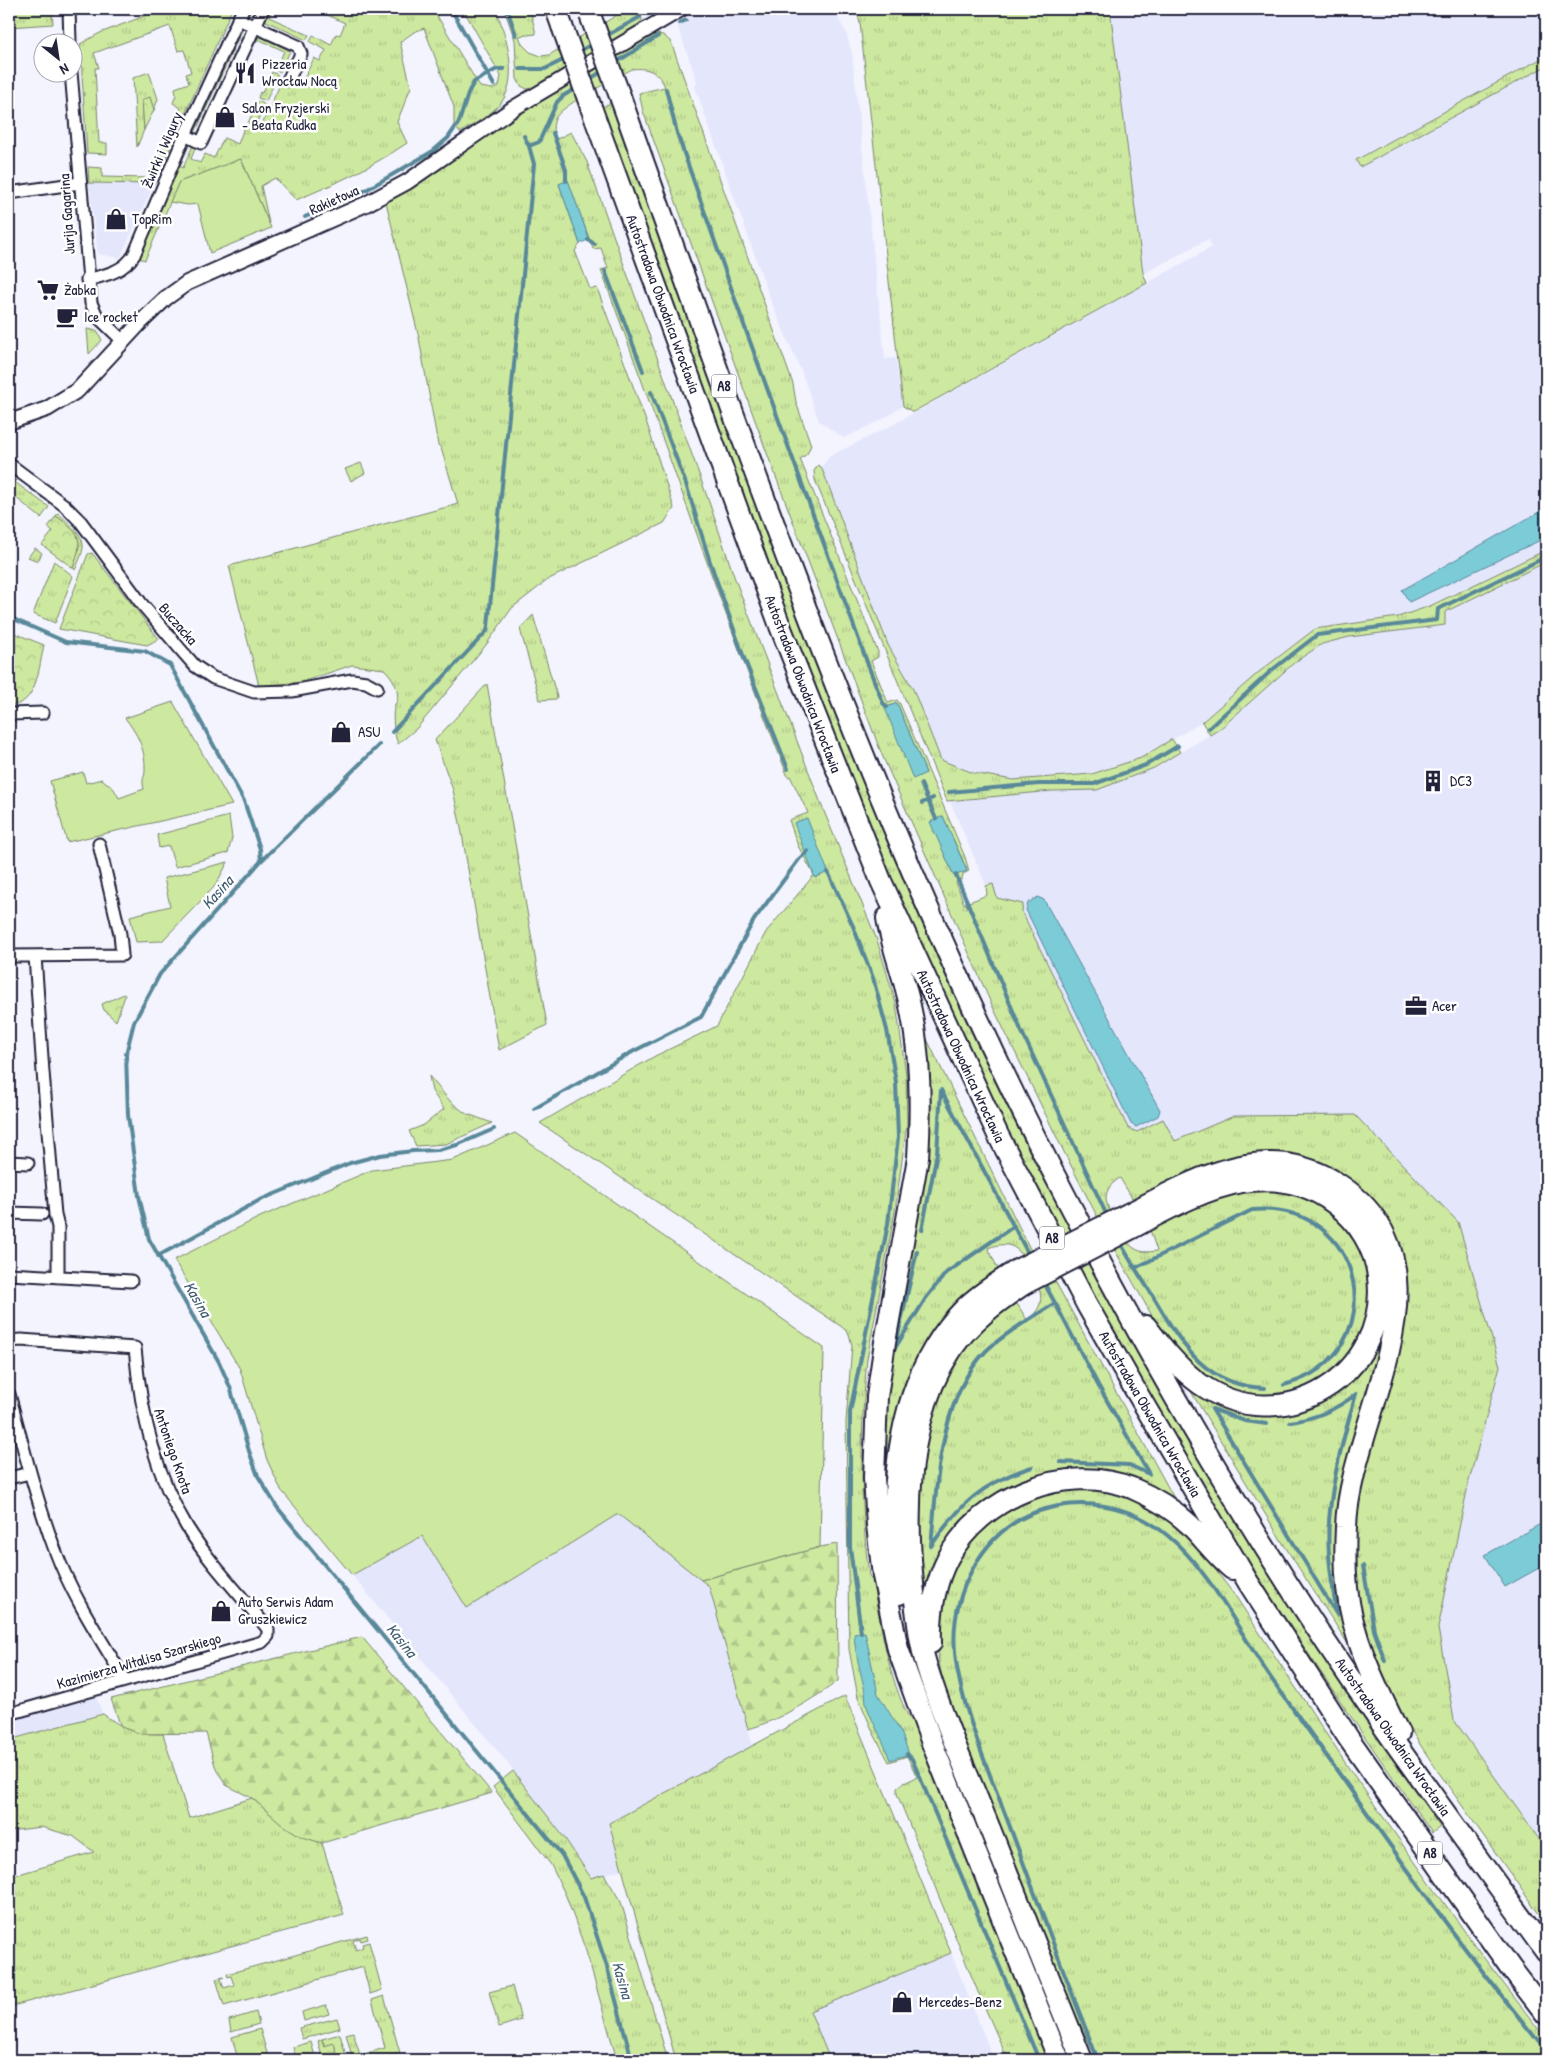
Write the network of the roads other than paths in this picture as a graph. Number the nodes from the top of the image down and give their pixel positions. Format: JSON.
{"nodes":[{"id":1,"x":69,"y":9,"type":"edge"},
{"id":2,"x":263,"y":9,"type":"edge"},
{"id":3,"x":682,"y":9,"type":"edge"},
{"id":4,"x":589,"y":12,"type":"edge"},
{"id":5,"x":240,"y":14,"type":"edge"},
{"id":6,"x":559,"y":17,"type":"edge"},
{"id":7,"x":255,"y":26,"type":"junction"},
{"id":8,"x":70,"y":32,"type":"edge"},
{"id":9,"x":288,"y":80,"type":"dead end"},
{"id":10,"x":72,"y":82,"type":"edge"},
{"id":11,"x":185,"y":135,"type":"junction"},
{"id":12,"x":80,"y":183,"type":"junction"},
{"id":13,"x":9,"y":193,"type":"edge"},
{"id":14,"x":88,"y":280,"type":"junction"},
{"id":15,"x":123,"y":341,"type":"junction"},
{"id":16,"x":9,"y":422,"type":"edge"},
{"id":17,"x":9,"y":464,"type":"edge"},
{"id":18,"x":377,"y":688,"type":"dead end"},
{"id":19,"x":43,"y":713,"type":"dead end"},
{"id":20,"x":9,"y":714,"type":"edge"},
{"id":21,"x":99,"y":844,"type":"dead end"},
{"id":22,"x":881,"y":882,"type":"junction"},
{"id":23,"x":9,"y":956,"type":"edge"},
{"id":24,"x":35,"y":956,"type":"junction"},
{"id":25,"x":9,"y":1162,"type":"edge"},
{"id":26,"x":28,"y":1163,"type":"dead end"},
{"id":27,"x":9,"y":1213,"type":"edge"},
{"id":28,"x":42,"y":1214,"type":"dead end"},
{"id":29,"x":1131,"y":1220,"type":"junction"},
{"id":30,"x":9,"y":1274,"type":"edge"},
{"id":31,"x":58,"y":1277,"type":"junction"},
{"id":32,"x":1021,"y":1277,"type":"junction"},
{"id":33,"x":131,"y":1281,"type":"dead end"},
{"id":34,"x":1114,"y":1288,"type":"junction"},
{"id":35,"x":9,"y":1342,"type":"edge"},
{"id":36,"x":9,"y":1394,"type":"edge"},
{"id":37,"x":30,"y":1473,"type":"junction"},
{"id":38,"x":9,"y":1478,"type":"edge"},
{"id":39,"x":1248,"y":1582,"type":"junction"},
{"id":40,"x":268,"y":1629,"type":"joint"},
{"id":41,"x":125,"y":1680,"type":"junction"},
{"id":42,"x":914,"y":1688,"type":"junction"},
{"id":43,"x":941,"y":1704,"type":"junction"},
{"id":44,"x":9,"y":1714,"type":"edge"},
{"id":45,"x":1421,"y":1778,"type":"junction"},
{"id":46,"x":1546,"y":1952,"type":"edge"},
{"id":47,"x":1546,"y":2014,"type":"edge"},
{"id":48,"x":1059,"y":2060,"type":"edge"},
{"id":49,"x":1082,"y":2060,"type":"edge"}],
"edges":[{"from":1,"to":8,"type":"street"},
{"from":2,"to":7,"type":"street"},
{"from":3,"to":15,"type":"street","name":"Rakietowa"},
{"from":4,"to":34,"type":"highway","name":"Autostradowa Obwodnica Wrocławia","number":"A8","bridge":true},
{"from":5,"to":7,"type":"street"},
{"from":5,"to":11,"type":"street","name":"Żwirki i Wigury"},
{"from":6,"to":22,"type":"highway","name":"Autostradowa Obwodnica Wrocławia","number":"A8","bridge":true},
{"from":7,"to":9,"type":"street"},
{"from":7,"to":11,"type":"street"},
{"from":10,"to":12,"type":"street","name":"Jurija Gagarina"},
{"from":11,"to":14,"type":"street","name":"Żwirki i Wigury"},
{"from":12,"to":13,"type":"street"},
{"from":12,"to":14,"type":"street","name":"Jurija Gagarina"},
{"from":14,"to":15,"type":"street","name":"Jurija Gagarina"},
{"from":15,"to":16,"type":"street","name":"Rakietowa"},
{"from":17,"to":18,"type":"street","name":"Buczacka"},
{"from":19,"to":20,"type":"street"},
{"from":21,"to":24,"type":"street"},
{"from":22,"to":39,"type":"highway","name":"Autostradowa Obwodnica Wrocławia","number":"A8"},
{"from":22,"to":42,"type":"highway"},
{"from":23,"to":24,"type":"street"},
{"from":24,"to":31,"type":"street"},
{"from":25,"to":26,"type":"street"},
{"from":27,"to":28,"type":"street"},
{"from":29,"to":32,"type":"highway","bridge":true},
{"from":29,"to":34,"type":"highway"},
{"from":29,"to":45,"type":"highway"},
{"from":30,"to":31,"type":"street"},
{"from":31,"to":33,"type":"street"},
{"from":32,"to":42,"type":"highway"},
{"from":32,"to":43,"type":"highway"},
{"from":34,"to":45,"type":"highway","name":"Autostradowa Obwodnica Wrocławia","number":"A8"},
{"from":35,"to":40,"type":"street","name":"Antoniego Knota"},
{"from":36,"to":37,"type":"street"},
{"from":37,"to":38,"type":"street"},
{"from":37,"to":41,"type":"street"},
{"from":39,"to":43,"type":"highway"},
{"from":39,"to":47,"type":"highway","name":"Autostradowa Obwodnica Wrocławia","number":"A8"},
{"from":40,"to":41,"type":"street","name":"Kazimierza Witalisa Szarskiego"},
{"from":41,"to":44,"type":"street","name":"Kazimierza Witalisa Szarskiego"},
{"from":42,"to":48,"type":"highway"},
{"from":43,"to":49,"type":"highway"},
{"from":45,"to":46,"type":"highway","name":"Autostradowa Obwodnica Wrocławia","number":"A8"}]}
